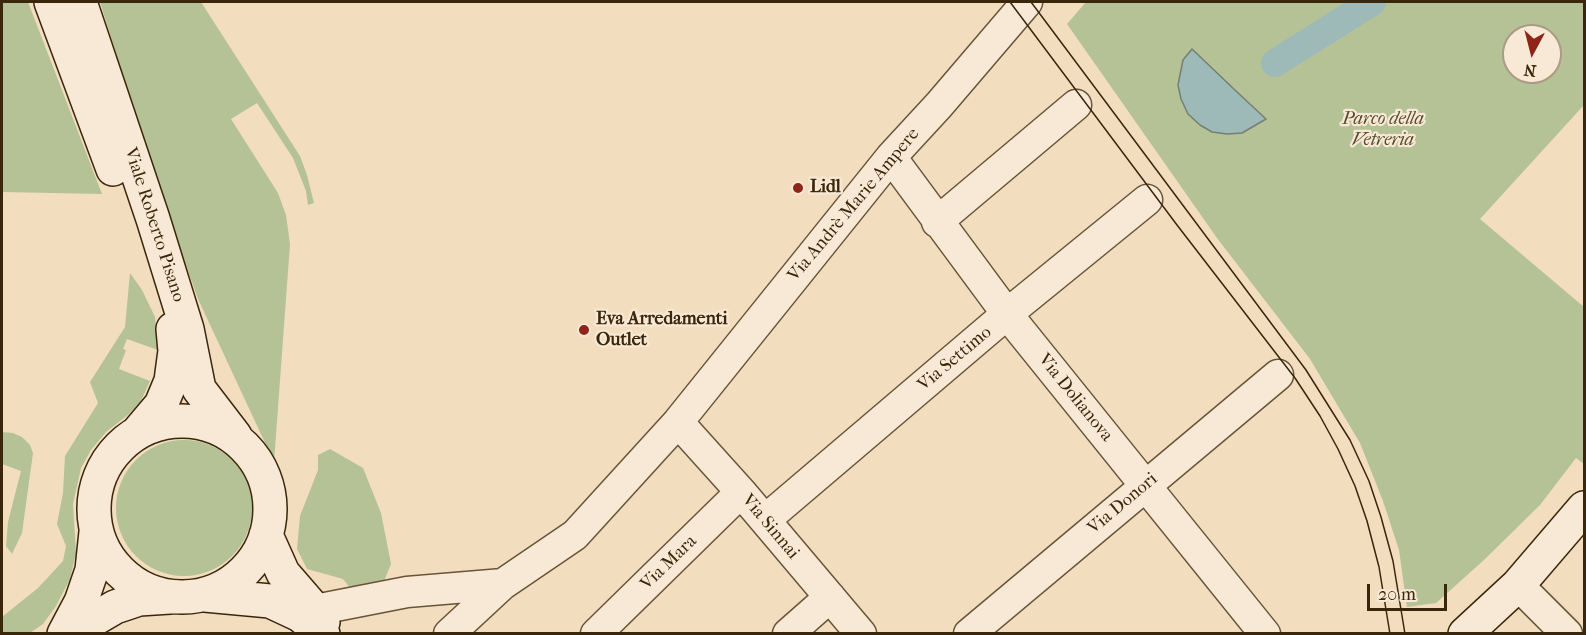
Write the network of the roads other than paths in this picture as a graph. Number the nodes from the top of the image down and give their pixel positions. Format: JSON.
{"nodes":[{"id":1,"x":51,"y":2,"type":"edge"},
{"id":2,"x":80,"y":2,"type":"edge"},
{"id":3,"x":1027,"y":2,"type":"edge"},
{"id":4,"x":1076,"y":105,"type":"dead end"},
{"id":5,"x":891,"y":157,"type":"junction"},
{"id":6,"x":1147,"y":200,"type":"dead end"},
{"id":7,"x":937,"y":222,"type":"junction"},
{"id":8,"x":1008,"y":314,"type":"junction"},
{"id":9,"x":1278,"y":375,"type":"dead end"},
{"id":10,"x":678,"y":422,"type":"junction"},
{"id":11,"x":139,"y":431,"type":"junction"},
{"id":12,"x":238,"y":440,"type":"junction"},
{"id":13,"x":1145,"y":485,"type":"junction"},
{"id":14,"x":741,"y":492,"type":"junction"},
{"id":15,"x":1584,"y":508,"type":"edge"},
{"id":16,"x":765,"y":520,"type":"junction"},
{"id":17,"x":96,"y":532,"type":"junction"},
{"id":18,"x":266,"y":536,"type":"junction"},
{"id":19,"x":503,"y":584,"type":"junction"},
{"id":20,"x":1518,"y":585,"type":"junction"},
{"id":21,"x":191,"y":596,"type":"junction"},
{"id":22,"x":830,"y":597,"type":"junction"},
{"id":23,"x":323,"y":626,"type":"edge"},
{"id":24,"x":64,"y":633,"type":"edge"},
{"id":25,"x":69,"y":633,"type":"edge"},
{"id":26,"x":449,"y":633,"type":"edge"},
{"id":27,"x":597,"y":633,"type":"edge"},
{"id":28,"x":788,"y":633,"type":"edge"},
{"id":29,"x":861,"y":633,"type":"edge"},
{"id":30,"x":969,"y":633,"type":"edge"},
{"id":31,"x":1265,"y":633,"type":"edge"},
{"id":32,"x":1465,"y":633,"type":"edge"},
{"id":33,"x":1567,"y":633,"type":"edge"}],
"edges":[{"from":1,"to":11,"type":"main road","name":"Viale Roberto Pisano"},
{"from":2,"to":12,"type":"main road","name":"Viale Roberto Pisano"},
{"from":3,"to":5,"type":"street","name":"Via Andrè Marie Ampere"},
{"from":4,"to":7,"type":"street"},
{"from":5,"to":7,"type":"street","name":"Via Dolianova"},
{"from":5,"to":10,"type":"street","name":"Via Andrè Marie Ampere"},
{"from":6,"to":8,"type":"street","name":"Via Settimo"},
{"from":7,"to":8,"type":"street","name":"Via Dolianova"},
{"from":8,"to":13,"type":"street","name":"Via Dolianova"},
{"from":8,"to":16,"type":"street","name":"Via Settimo"},
{"from":9,"to":13,"type":"street","name":"Via Donori"},
{"from":10,"to":14,"type":"street","name":"Via Sinnai"},
{"from":10,"to":19,"type":"street","name":"Via Andrè Marie Ampere"},
{"from":11,"to":12,"type":"main road"},
{"from":11,"to":17,"type":"main road"},
{"from":12,"to":18,"type":"main road"},
{"from":13,"to":30,"type":"street","name":"Via Donori"},
{"from":13,"to":31,"type":"street","name":"Via Dolianova"},
{"from":14,"to":16,"type":"street","name":"Via Sinnai"},
{"from":14,"to":27,"type":"street","name":"Via Mara"},
{"from":15,"to":20,"type":"main road"},
{"from":16,"to":22,"type":"street","name":"Via Sinnai"},
{"from":17,"to":21,"type":"main road"},
{"from":17,"to":24,"type":"main road"},
{"from":18,"to":21,"type":"main road"},
{"from":18,"to":23,"type":"main road"},
{"from":19,"to":23,"type":"street","name":"Via Andrè Marie Ampere"},
{"from":19,"to":26,"type":"street","name":"Via Andrè Marie Ampere"},
{"from":20,"to":32,"type":"main road"},
{"from":20,"to":33,"type":"street"},
{"from":21,"to":23,"type":"main road"},
{"from":21,"to":25,"type":"main road"},
{"from":22,"to":28,"type":"street"},
{"from":22,"to":29,"type":"street","name":"Via Sinnai"}]}
